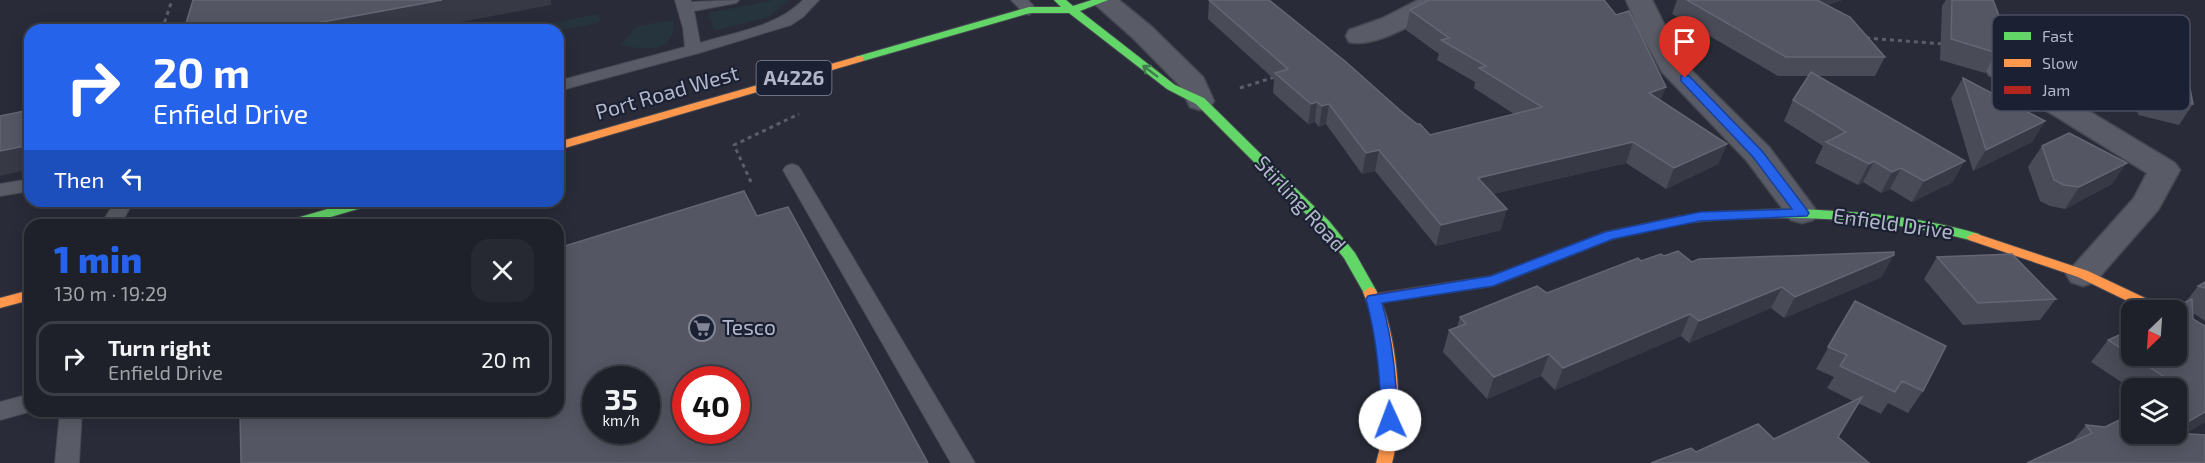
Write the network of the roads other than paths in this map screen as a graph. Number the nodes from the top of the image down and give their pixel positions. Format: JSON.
{"nodes":[{"id":1,"x":731,"y":0,"type":"edge"},
{"id":2,"x":811,"y":0,"type":"edge"},
{"id":3,"x":1042,"y":0,"type":"edge"},
{"id":4,"x":1059,"y":0,"type":"edge"},
{"id":5,"x":1103,"y":0,"type":"edge"},
{"id":6,"x":1438,"y":0,"type":"edge"},
{"id":7,"x":1639,"y":0,"type":"edge"},
{"id":8,"x":684,"y":4,"type":"edge"},
{"id":9,"x":1024,"y":5,"type":"edge"},
{"id":10,"x":1071,"y":10,"type":"junction"},
{"id":11,"x":1359,"y":36,"type":"dead end"},
{"id":12,"x":693,"y":50,"type":"junction"},
{"id":13,"x":564,"y":84,"type":"edge"},
{"id":14,"x":1200,"y":101,"type":"junction"},
{"id":15,"x":2068,"y":111,"type":"edge"},
{"id":16,"x":564,"y":144,"type":"edge"},
{"id":17,"x":792,"y":170,"type":"dead end"},
{"id":18,"x":24,"y":186,"type":"edge"},
{"id":19,"x":0,"y":190,"type":"edge"},
{"id":20,"x":350,"y":207,"type":"edge"},
{"id":21,"x":1802,"y":213,"type":"junction"},
{"id":22,"x":308,"y":219,"type":"edge"},
{"id":23,"x":2083,"y":274,"type":"junction"},
{"id":24,"x":24,"y":297,"type":"edge"},
{"id":25,"x":1374,"y":299,"type":"junction"},
{"id":26,"x":2134,"y":300,"type":"edge"},
{"id":27,"x":0,"y":303,"type":"edge"},
{"id":28,"x":24,"y":405,"type":"edge"},
{"id":29,"x":0,"y":411,"type":"edge"},
{"id":30,"x":71,"y":417,"type":"edge"},
{"id":31,"x":67,"y":463,"type":"edge"},
{"id":32,"x":963,"y":463,"type":"edge"},
{"id":33,"x":1384,"y":463,"type":"edge"}],
"edges":[{"from":1,"to":8,"type":"lane"},
{"from":2,"to":12,"type":"lane"},
{"from":3,"to":9,"type":"street","name":"Port Road West","number":"A4226"},
{"from":4,"to":10,"type":"street","name":"Stirling Road"},
{"from":5,"to":10,"type":"street","name":"Port Road West","number":"A4226"},
{"from":5,"to":14,"type":"street","name":"Stirling Road"},
{"from":6,"to":11,"type":"street"},
{"from":7,"to":21,"type":"street"},
{"from":8,"to":12,"type":"lane"},
{"from":9,"to":10,"type":"street","name":"Port Road West","number":"A4226"},
{"from":9,"to":16,"type":"street","name":"Port Road West","number":"A4226"},
{"from":14,"to":10,"type":"street","name":"Stirling Road","one_way":true},
{"from":12,"to":13,"type":"lane"},
{"from":14,"to":25,"type":"street","name":"Stirling Road"},
{"from":15,"to":23,"type":"street"},
{"from":17,"to":32,"type":"lane"},
{"from":18,"to":19,"type":"lane"},
{"from":20,"to":22,"type":"street"},
{"from":21,"to":23,"type":"street","name":"Enfield Drive"},
{"from":21,"to":25,"type":"street","name":"Enfield Drive"},
{"from":23,"to":26,"type":"street","name":"Enfield Drive"},
{"from":24,"to":27,"type":"street"},
{"from":25,"to":33,"type":"street","name":"Stirling Road"},
{"from":28,"to":29,"type":"lane"},
{"from":30,"to":31,"type":"lane"}]}
